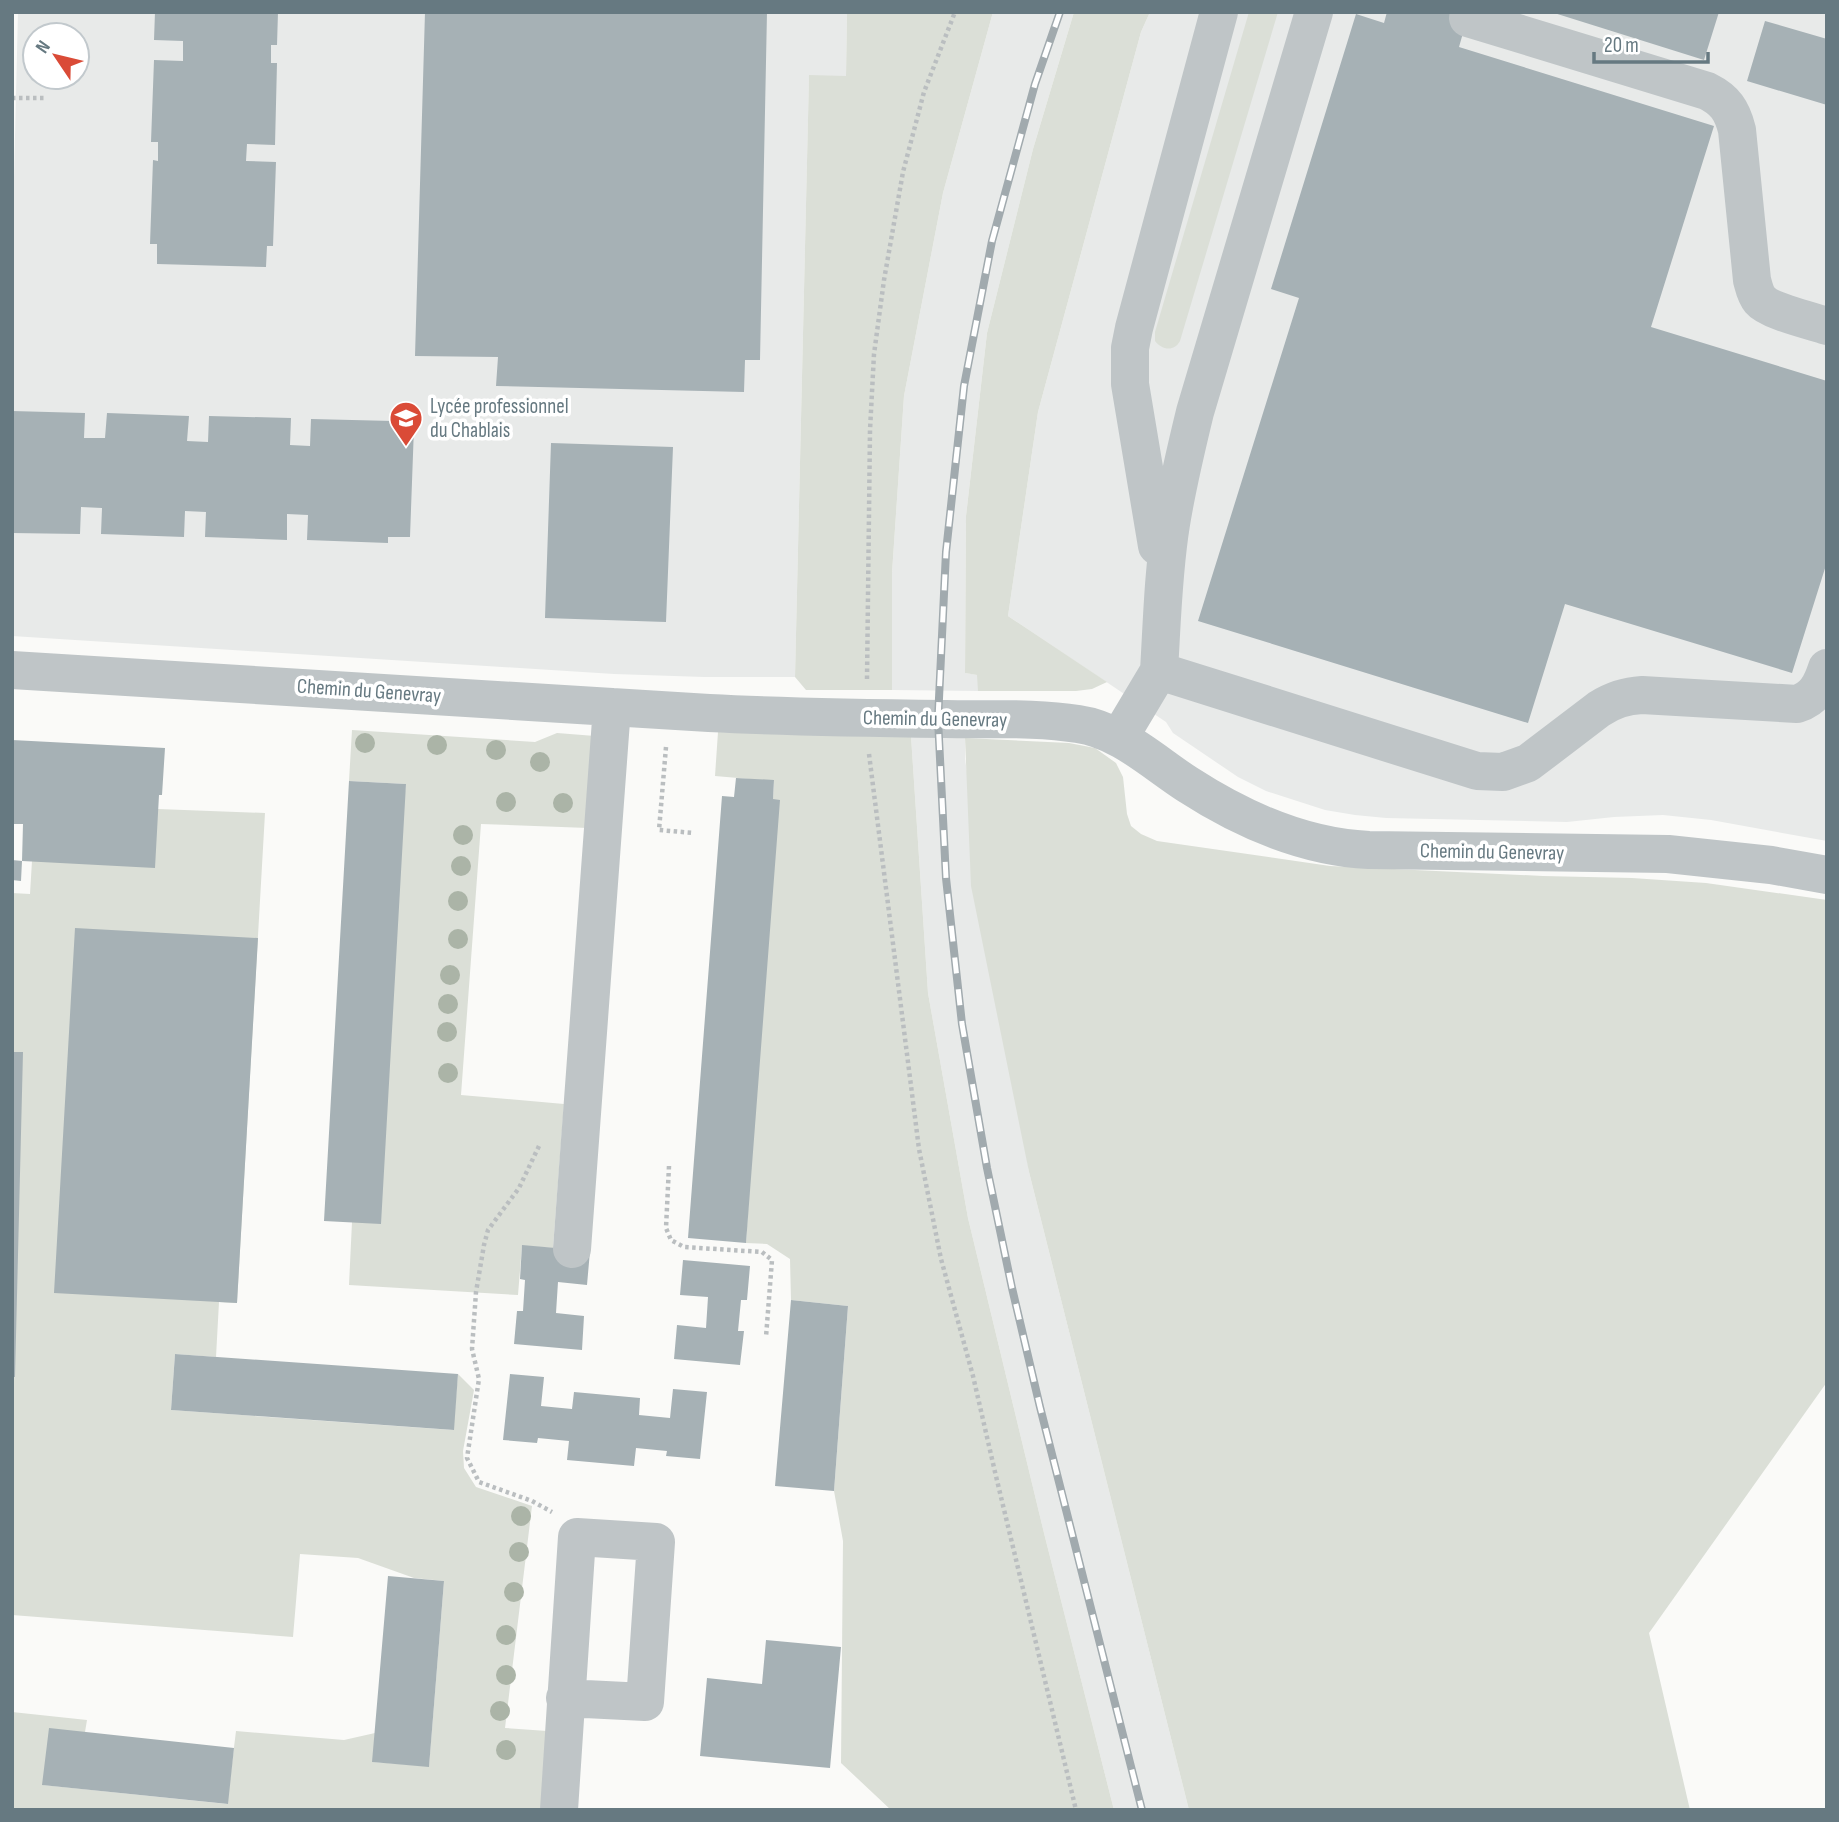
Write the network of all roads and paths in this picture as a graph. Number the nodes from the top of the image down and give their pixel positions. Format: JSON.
{"nodes":[{"id":1,"x":955,"y":12,"type":"edge"},
{"id":2,"x":1219,"y":12,"type":"edge"},
{"id":3,"x":1314,"y":12,"type":"edge"},
{"id":4,"x":1468,"y":18,"type":"dead end"},
{"id":5,"x":12,"y":98,"type":"edge"},
{"id":6,"x":47,"y":98,"type":"dead end"},
{"id":7,"x":1827,"y":326,"type":"edge"},
{"id":8,"x":1164,"y":587,"type":"junction"},
{"id":9,"x":1827,"y":668,"type":"edge"},
{"id":10,"x":12,"y":670,"type":"edge"},
{"id":11,"x":1159,"y":671,"type":"junction"},
{"id":12,"x":612,"y":707,"type":"junction"},
{"id":13,"x":668,"y":710,"type":"junction"},
{"id":14,"x":866,"y":718,"type":"junction"},
{"id":15,"x":1118,"y":738,"type":"junction"},
{"id":16,"x":694,"y":833,"type":"dead end"},
{"id":17,"x":1827,"y":874,"type":"edge"},
{"id":18,"x":542,"y":1140,"type":"dead end"},
{"id":19,"x":669,"y":1166,"type":"dead end"},
{"id":20,"x":572,"y":1249,"type":"dead end"},
{"id":21,"x":766,"y":1337,"type":"dead end"},
{"id":22,"x":532,"y":1501,"type":"dead end"},
{"id":23,"x":565,"y":1698,"type":"dead end"},
{"id":24,"x":559,"y":1810,"type":"edge"},
{"id":25,"x":1076,"y":1810,"type":"edge"}],
"edges":[{"from":1,"to":14,"type":"path"},
{"from":2,"to":8,"type":"street"},
{"from":3,"to":8,"type":"street"},
{"from":4,"to":7,"type":"street"},
{"from":5,"to":6,"type":"path"},
{"from":8,"to":11,"type":"street"},
{"from":9,"to":11,"type":"street"},
{"from":10,"to":12,"type":"street","name":"Chemin du Genevray"},
{"from":11,"to":15,"type":"street"},
{"from":12,"to":13,"type":"street","name":"Chemin du Genevray"},
{"from":12,"to":20,"type":"street"},
{"from":13,"to":14,"type":"street","name":"Chemin du Genevray"},
{"from":13,"to":16,"type":"path"},
{"from":14,"to":15,"type":"street","name":"Chemin du Genevray"},
{"from":14,"to":25,"type":"path"},
{"from":15,"to":17,"type":"street","name":"Chemin du Genevray"},
{"from":18,"to":22,"type":"path"},
{"from":19,"to":21,"type":"path"},
{"from":23,"to":24,"type":"street"}]}
